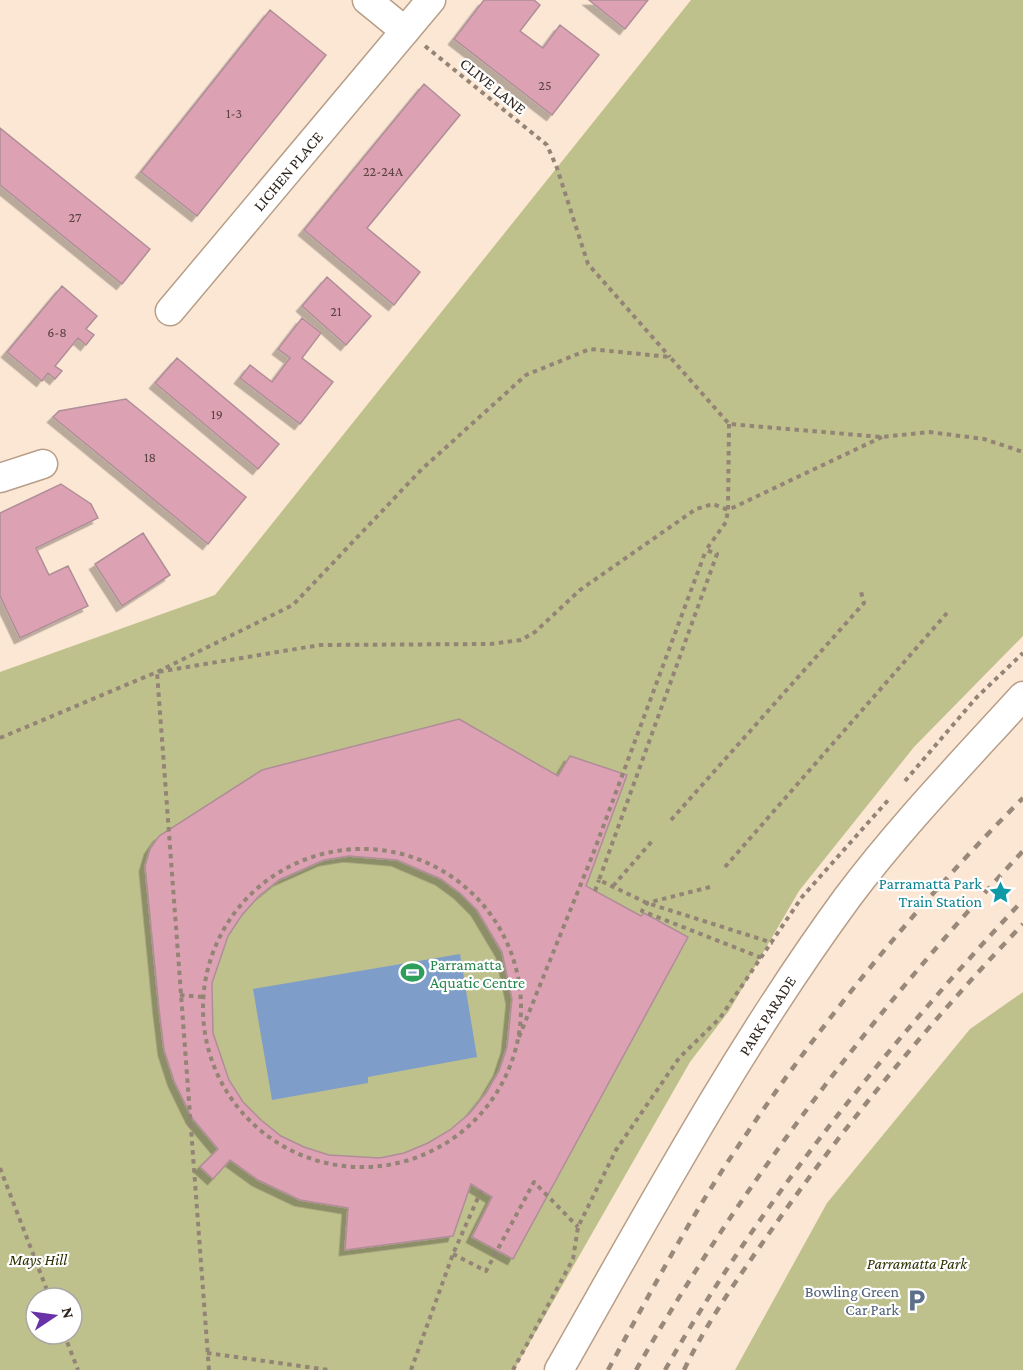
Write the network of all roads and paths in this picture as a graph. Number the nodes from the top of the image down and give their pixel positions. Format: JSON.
{"nodes":[{"id":1,"x":367,"y":0,"type":"edge"},
{"id":2,"x":431,"y":0,"type":"edge"},
{"id":3,"x":405,"y":31,"type":"junction"},
{"id":4,"x":170,"y":311,"type":"dead end"},
{"id":5,"x":670,"y":357,"type":"junction"},
{"id":6,"x":729,"y":424,"type":"junction"},
{"id":7,"x":882,"y":437,"type":"junction"},
{"id":8,"x":1023,"y":453,"type":"edge"},
{"id":9,"x":43,"y":464,"type":"dead end"},
{"id":10,"x":0,"y":478,"type":"edge"},
{"id":11,"x":728,"y":510,"type":"junction"},
{"id":12,"x":706,"y":550,"type":"junction"},
{"id":13,"x":861,"y":592,"type":"dead end"},
{"id":14,"x":947,"y":613,"type":"dead end"},
{"id":15,"x":157,"y":672,"type":"junction"},
{"id":16,"x":1023,"y":696,"type":"edge"},
{"id":17,"x":0,"y":738,"type":"edge"},
{"id":18,"x":671,"y":820,"type":"dead end"},
{"id":19,"x":653,"y":840,"type":"dead end"},
{"id":20,"x":725,"y":867,"type":"dead end"},
{"id":21,"x":600,"y":880,"type":"junction"},
{"id":22,"x":613,"y":886,"type":"junction"},
{"id":23,"x":710,"y":886,"type":"dead end"},
{"id":24,"x":595,"y":891,"type":"dead end"},
{"id":25,"x":647,"y":903,"type":"junction"},
{"id":26,"x":773,"y":943,"type":"dead end"},
{"id":27,"x":762,"y":958,"type":"dead end"},
{"id":28,"x":180,"y":995,"type":"junction"},
{"id":29,"x":203,"y":997,"type":"junction"},
{"id":30,"x":517,"y":1044,"type":"junction"},
{"id":31,"x":0,"y":1168,"type":"edge"},
{"id":32,"x":481,"y":1191,"type":"dead end"},
{"id":33,"x":578,"y":1227,"type":"dead end"},
{"id":34,"x":453,"y":1254,"type":"junction"},
{"id":35,"x":45,"y":1286,"type":"edge"},
{"id":36,"x":69,"y":1346,"type":"edge"},
{"id":37,"x":207,"y":1353,"type":"junction"},
{"id":38,"x":78,"y":1370,"type":"edge"},
{"id":39,"x":209,"y":1370,"type":"edge"},
{"id":40,"x":329,"y":1370,"type":"edge"},
{"id":41,"x":411,"y":1370,"type":"edge"},
{"id":42,"x":559,"y":1370,"type":"edge"}],
"edges":[{"from":1,"to":3,"type":"street"},
{"from":2,"to":3,"type":"street","name":"LICHEN PLACE"},
{"from":3,"to":4,"type":"street","name":"LICHEN PLACE"},
{"from":3,"to":5,"type":"path","name":"CLIVE LANE"},
{"from":5,"to":6,"type":"path","name":"CLIVE LANE"},
{"from":5,"to":15,"type":"path"},
{"from":6,"to":7,"type":"path"},
{"from":6,"to":11,"type":"path"},
{"from":7,"to":8,"type":"path"},
{"from":7,"to":11,"type":"path"},
{"from":9,"to":10,"type":"street"},
{"from":11,"to":12,"type":"path"},
{"from":11,"to":15,"type":"path"},
{"from":12,"to":21,"type":"path"},
{"from":12,"to":30,"type":"path"},
{"from":13,"to":18,"type":"path"},
{"from":14,"to":20,"type":"path"},
{"from":15,"to":17,"type":"path"},
{"from":15,"to":28,"type":"path"},
{"from":16,"to":42,"type":"street","name":"PARK PARADE"},
{"from":19,"to":22,"type":"path"},
{"from":21,"to":22,"type":"path"},
{"from":21,"to":24,"type":"path"},
{"from":22,"to":25,"type":"path"},
{"from":23,"to":25,"type":"path"},
{"from":25,"to":26,"type":"path"},
{"from":25,"to":27,"type":"path"},
{"from":28,"to":29,"type":"path"},
{"from":28,"to":37,"type":"path"},
{"from":29,"to":30,"type":"path"},
{"from":29,"to":30,"type":"path"},
{"from":31,"to":35,"type":"path"},
{"from":32,"to":34,"type":"path"},
{"from":33,"to":34,"type":"path"},
{"from":34,"to":41,"type":"path"},
{"from":36,"to":38,"type":"path"},
{"from":37,"to":39,"type":"path"},
{"from":37,"to":40,"type":"path"}]}
